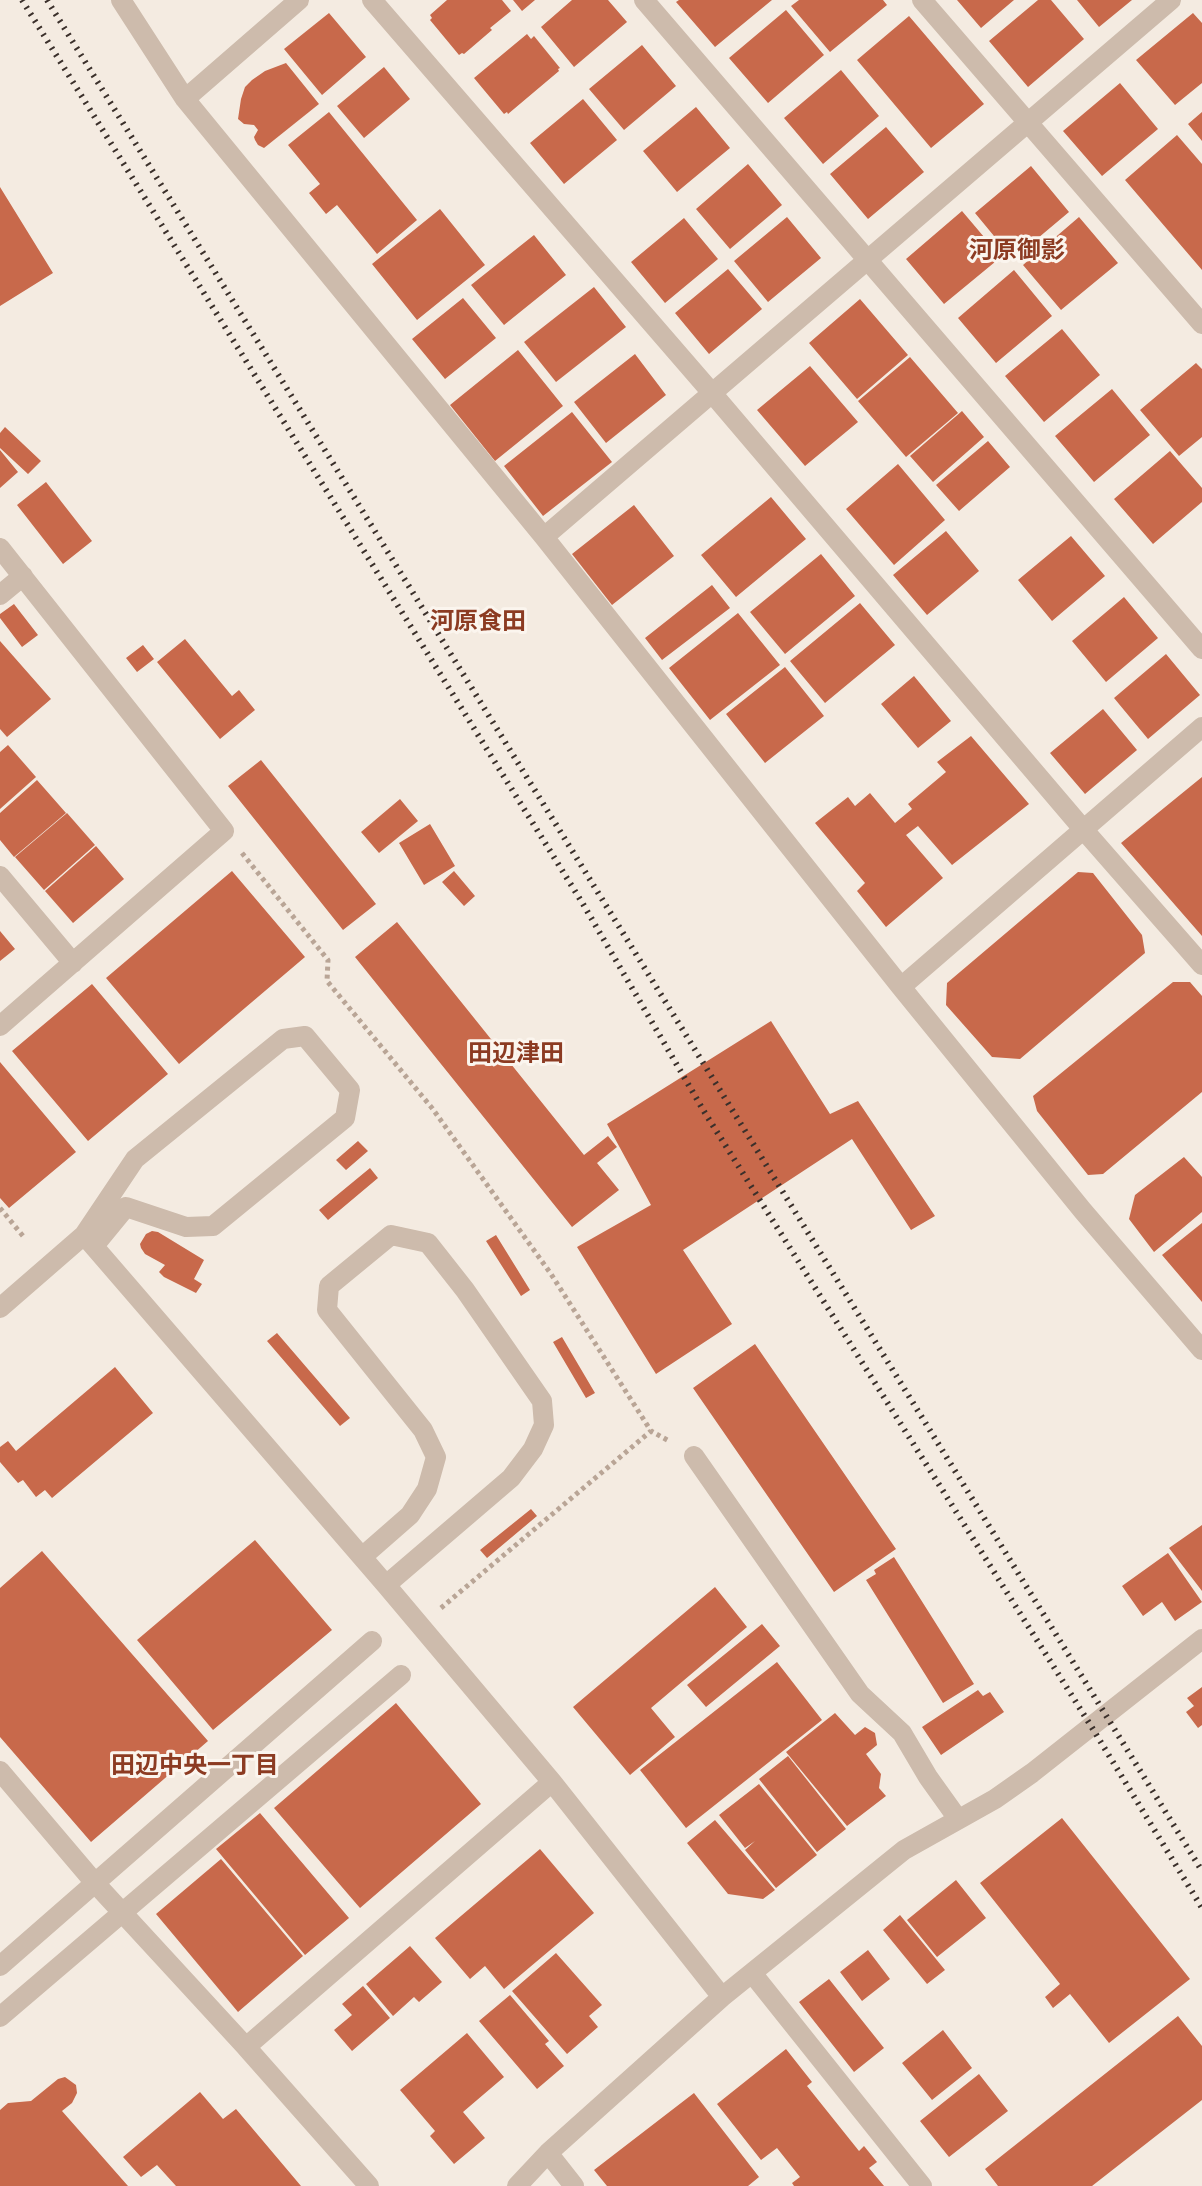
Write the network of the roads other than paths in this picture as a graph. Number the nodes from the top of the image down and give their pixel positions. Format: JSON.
{"nodes":[{"id":1,"x":121,"y":0,"type":"edge"},
{"id":2,"x":299,"y":0,"type":"edge"},
{"id":3,"x":372,"y":0,"type":"edge"},
{"id":4,"x":644,"y":0,"type":"edge"},
{"id":5,"x":922,"y":0,"type":"edge"},
{"id":6,"x":1171,"y":0,"type":"edge"},
{"id":7,"x":185,"y":99,"type":"junction"},
{"id":8,"x":1029,"y":123,"type":"junction"},
{"id":9,"x":869,"y":260,"type":"junction"},
{"id":10,"x":1202,"y":324,"type":"edge"},
{"id":11,"x":712,"y":393,"type":"junction"},
{"id":12,"x":544,"y":537,"type":"junction"},
{"id":13,"x":0,"y":548,"type":"edge"},
{"id":14,"x":23,"y":576,"type":"junction"},
{"id":15,"x":0,"y":595,"type":"edge"},
{"id":16,"x":1202,"y":649,"type":"edge"},
{"id":17,"x":1202,"y":727,"type":"edge"},
{"id":18,"x":1083,"y":829,"type":"junction"},
{"id":19,"x":0,"y":876,"type":"edge"},
{"id":20,"x":73,"y":963,"type":"junction"},
{"id":21,"x":1202,"y":965,"type":"edge"},
{"id":22,"x":901,"y":987,"type":"junction"},
{"id":23,"x":0,"y":1026,"type":"edge"},
{"id":24,"x":89,"y":1241,"type":"junction"},
{"id":25,"x":0,"y":1308,"type":"edge"},
{"id":26,"x":1202,"y":1350,"type":"edge"},
{"id":27,"x":694,"y":1456,"type":"dead end"},
{"id":28,"x":362,"y":1557,"type":"junction"},
{"id":29,"x":386,"y":1585,"type":"junction"},
{"id":30,"x":1202,"y":1639,"type":"edge"},
{"id":31,"x":372,"y":1641,"type":"dead end"},
{"id":32,"x":401,"y":1675,"type":"dead end"},
{"id":33,"x":0,"y":1771,"type":"edge"},
{"id":34,"x":552,"y":1782,"type":"junction"},
{"id":35,"x":958,"y":1819,"type":"junction"},
{"id":36,"x":95,"y":1883,"type":"junction"},
{"id":37,"x":122,"y":1912,"type":"junction"},
{"id":38,"x":0,"y":1966,"type":"edge"},
{"id":39,"x":752,"y":1973,"type":"junction"},
{"id":40,"x":722,"y":1997,"type":"junction"},
{"id":41,"x":0,"y":2017,"type":"edge"},
{"id":42,"x":246,"y":2047,"type":"junction"},
{"id":43,"x":548,"y":2153,"type":"junction"},
{"id":44,"x":369,"y":2186,"type":"edge"},
{"id":45,"x":517,"y":2186,"type":"edge"},
{"id":46,"x":574,"y":2186,"type":"edge"},
{"id":47,"x":922,"y":2186,"type":"edge"}],
"edges":[{"from":1,"to":7,"type":"street"},
{"from":2,"to":7,"type":"street"},
{"from":3,"to":11,"type":"street"},
{"from":4,"to":9,"type":"street"},
{"from":5,"to":8,"type":"street"},
{"from":6,"to":8,"type":"street"},
{"from":7,"to":12,"type":"street"},
{"from":8,"to":9,"type":"street"},
{"from":8,"to":10,"type":"street"},
{"from":9,"to":11,"type":"street"},
{"from":9,"to":16,"type":"street"},
{"from":11,"to":12,"type":"street"},
{"from":11,"to":18,"type":"street"},
{"from":12,"to":22,"type":"street"},
{"from":13,"to":14,"type":"street"},
{"from":14,"to":15,"type":"street"},
{"from":14,"to":20,"type":"street"},
{"from":17,"to":18,"type":"street"},
{"from":18,"to":21,"type":"street"},
{"from":18,"to":22,"type":"street"},
{"from":19,"to":20,"type":"street"},
{"from":20,"to":23,"type":"street"},
{"from":22,"to":26,"type":"street"},
{"from":24,"to":24,"type":"street"},
{"from":24,"to":25,"type":"street"},
{"from":24,"to":28,"type":"street"},
{"from":27,"to":35,"type":"street"},
{"from":28,"to":29,"type":"street"},
{"from":28,"to":29,"type":"street"},
{"from":29,"to":34,"type":"street"},
{"from":30,"to":35,"type":"street"},
{"from":31,"to":36,"type":"street"},
{"from":32,"to":37,"type":"street"},
{"from":33,"to":36,"type":"street"},
{"from":34,"to":40,"type":"street"},
{"from":34,"to":42,"type":"street"},
{"from":35,"to":39,"type":"street"},
{"from":36,"to":37,"type":"street"},
{"from":36,"to":38,"type":"street"},
{"from":37,"to":41,"type":"street"},
{"from":37,"to":42,"type":"street"},
{"from":39,"to":40,"type":"street"},
{"from":39,"to":47,"type":"street"},
{"from":40,"to":43,"type":"street"},
{"from":42,"to":44,"type":"street"},
{"from":43,"to":45,"type":"street"},
{"from":43,"to":46,"type":"street"}]}
